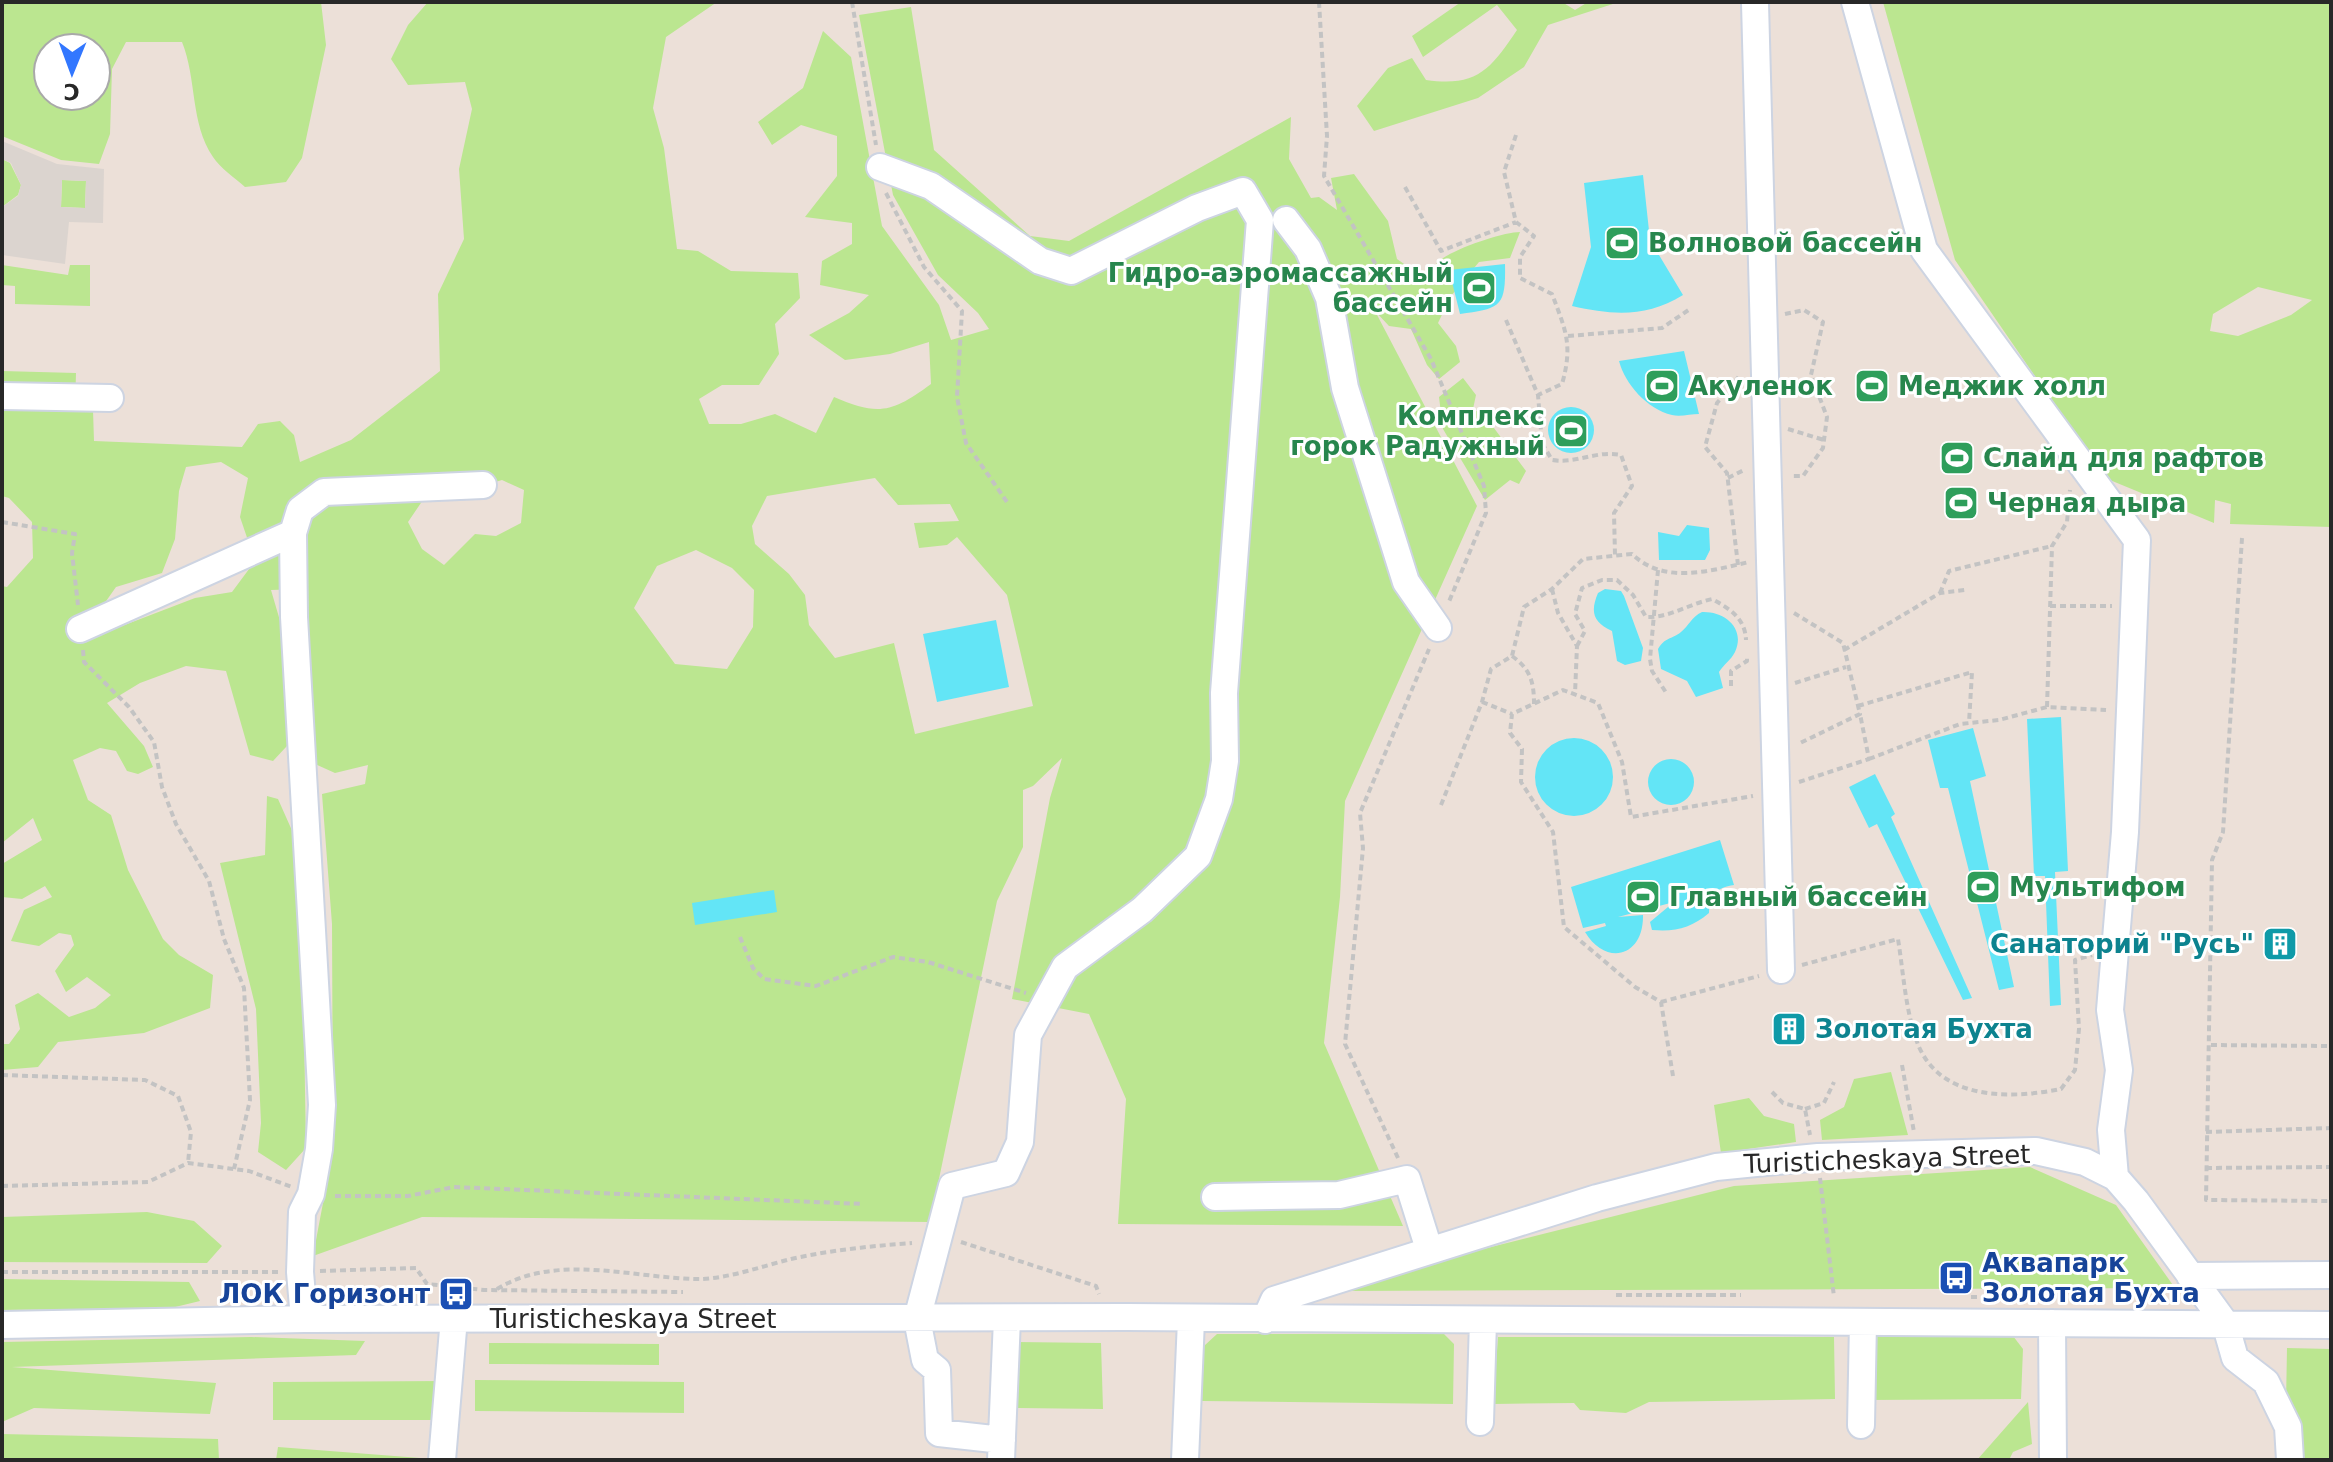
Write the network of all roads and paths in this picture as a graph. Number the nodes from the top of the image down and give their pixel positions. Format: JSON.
{"nodes":[{"id":1,"x":852,"y":2,"type":"edge"},
{"id":2,"x":1319,"y":2,"type":"edge"},
{"id":3,"x":1855,"y":2,"type":"edge"},
{"id":4,"x":1755,"y":3,"type":"edge"},
{"id":5,"x":1516,"y":135,"type":"dead end"},
{"id":6,"x":880,"y":167,"type":"junction"},
{"id":7,"x":1405,"y":187,"type":"dead end"},
{"id":8,"x":1286,"y":220,"type":"dead end"},
{"id":9,"x":1516,"y":222,"type":"junction"},
{"id":10,"x":1690,"y":309,"type":"dead end"},
{"id":11,"x":1763,"y":318,"type":"junction"},
{"id":12,"x":1506,"y":320,"type":"dead end"},
{"id":13,"x":1568,"y":336,"type":"junction"},
{"id":14,"x":1764,"y":347,"type":"junction"},
{"id":15,"x":1538,"y":395,"type":"junction"},
{"id":16,"x":2,"y":396,"type":"edge"},
{"id":17,"x":110,"y":398,"type":"dead end"},
{"id":18,"x":1766,"y":423,"type":"junction"},
{"id":19,"x":1824,"y":440,"type":"junction"},
{"id":20,"x":2073,"y":452,"type":"junction"},
{"id":21,"x":1768,"y":478,"type":"junction"},
{"id":22,"x":483,"y":485,"type":"dead end"},
{"id":23,"x":1007,"y":502,"type":"dead end"},
{"id":24,"x":2,"y":522,"type":"edge"},
{"id":25,"x":293,"y":533,"type":"junction"},
{"id":26,"x":2242,"y":538,"type":"dead end"},
{"id":27,"x":2052,"y":546,"type":"junction"},
{"id":28,"x":1615,"y":555,"type":"junction"},
{"id":29,"x":1738,"y":565,"type":"junction"},
{"id":30,"x":1771,"y":566,"type":"junction"},
{"id":31,"x":1658,"y":570,"type":"junction"},
{"id":32,"x":1552,"y":589,"type":"junction"},
{"id":33,"x":1965,"y":590,"type":"dead end"},
{"id":34,"x":1940,"y":593,"type":"junction"},
{"id":35,"x":1772,"y":600,"type":"junction"},
{"id":36,"x":2050,"y":606,"type":"junction"},
{"id":37,"x":2134,"y":606,"type":"junction"},
{"id":38,"x":1655,"y":617,"type":"junction"},
{"id":39,"x":1438,"y":628,"type":"junction"},
{"id":40,"x":80,"y":629,"type":"junction"},
{"id":41,"x":1577,"y":646,"type":"junction"},
{"id":42,"x":1844,"y":650,"type":"junction"},
{"id":43,"x":1512,"y":656,"type":"junction"},
{"id":44,"x":1846,"y":667,"type":"junction"},
{"id":45,"x":1731,"y":686,"type":"dead end"},
{"id":46,"x":1774,"y":689,"type":"junction"},
{"id":47,"x":1575,"y":694,"type":"junction"},
{"id":48,"x":1667,"y":694,"type":"dead end"},
{"id":49,"x":1482,"y":702,"type":"junction"},
{"id":50,"x":1534,"y":704,"type":"junction"},
{"id":51,"x":1858,"y":706,"type":"junction"},
{"id":52,"x":2047,"y":707,"type":"junction"},
{"id":53,"x":2130,"y":712,"type":"junction"},
{"id":54,"x":1512,"y":714,"type":"junction"},
{"id":55,"x":1860,"y":714,"type":"junction"},
{"id":56,"x":1969,"y":723,"type":"junction"},
{"id":57,"x":1776,"y":755,"type":"junction"},
{"id":58,"x":1869,"y":759,"type":"junction"},
{"id":59,"x":1777,"y":789,"type":"junction"},
{"id":60,"x":1441,"y":805,"type":"dead end"},
{"id":61,"x":740,"y":937,"type":"dead end"},
{"id":62,"x":2113,"y":948,"type":"junction"},
{"id":63,"x":1781,"y":970,"type":"junction"},
{"id":64,"x":1047,"y":999,"type":"junction"},
{"id":65,"x":1661,"y":1002,"type":"junction"},
{"id":66,"x":2211,"y":1045,"type":"junction"},
{"id":67,"x":2331,"y":1046,"type":"edge"},
{"id":68,"x":1902,"y":1065,"type":"dead end"},
{"id":69,"x":2,"y":1075,"type":"edge"},
{"id":70,"x":1673,"y":1076,"type":"dead end"},
{"id":71,"x":1834,"y":1082,"type":"dead end"},
{"id":72,"x":1772,"y":1092,"type":"dead end"},
{"id":73,"x":1805,"y":1109,"type":"junction"},
{"id":74,"x":2331,"y":1128,"type":"edge"},
{"id":75,"x":2206,"y":1132,"type":"junction"},
{"id":76,"x":1920,"y":1154,"type":"junction"},
{"id":77,"x":1818,"y":1157,"type":"junction"},
{"id":78,"x":188,"y":1163,"type":"junction"},
{"id":79,"x":2331,"y":1167,"type":"edge"},
{"id":80,"x":2206,"y":1168,"type":"junction"},
{"id":81,"x":234,"y":1169,"type":"junction"},
{"id":82,"x":2115,"y":1177,"type":"junction"},
{"id":83,"x":1407,"y":1179,"type":"junction"},
{"id":84,"x":2,"y":1186,"type":"edge"},
{"id":85,"x":311,"y":1194,"type":"junction"},
{"id":86,"x":1215,"y":1197,"type":"dead end"},
{"id":87,"x":2331,"y":1201,"type":"edge"},
{"id":88,"x":863,"y":1204,"type":"dead end"},
{"id":89,"x":937,"y":1241,"type":"junction"},
{"id":90,"x":1429,"y":1249,"type":"junction"},
{"id":91,"x":2,"y":1272,"type":"edge"},
{"id":92,"x":300,"y":1272,"type":"junction"},
{"id":93,"x":2331,"y":1275,"type":"edge"},
{"id":94,"x":2190,"y":1276,"type":"junction"},
{"id":95,"x":494,"y":1290,"type":"junction"},
{"id":96,"x":686,"y":1292,"type":"dead end"},
{"id":97,"x":1085,"y":1296,"type":"dead end"},
{"id":98,"x":1846,"y":1297,"type":"dead end"},
{"id":99,"x":1965,"y":1297,"type":"dead end"},
{"id":100,"x":454,"y":1318,"type":"junction"},
{"id":101,"x":304,"y":1319,"type":"junction"},
{"id":102,"x":917,"y":1319,"type":"junction"},
{"id":103,"x":1007,"y":1319,"type":"junction"},
{"id":104,"x":1191,"y":1320,"type":"junction"},
{"id":105,"x":1265,"y":1320,"type":"junction"},
{"id":106,"x":1483,"y":1321,"type":"junction"},
{"id":107,"x":1863,"y":1322,"type":"junction"},
{"id":108,"x":1994,"y":1323,"type":"junction"},
{"id":109,"x":2052,"y":1323,"type":"junction"},
{"id":110,"x":2225,"y":1323,"type":"junction"},
{"id":111,"x":2,"y":1325,"type":"edge"},
{"id":112,"x":2331,"y":1325,"type":"edge"},
{"id":113,"x":1480,"y":1422,"type":"dead end"},
{"id":114,"x":1861,"y":1425,"type":"dead end"},
{"id":115,"x":1001,"y":1450,"type":"edge"},
{"id":116,"x":442,"y":1460,"type":"edge"},
{"id":117,"x":1185,"y":1460,"type":"edge"},
{"id":118,"x":2053,"y":1460,"type":"edge"},
{"id":119,"x":2290,"y":1460,"type":"edge"}],
"edges":[{"from":1,"to":6,"type":"path"},
{"from":2,"to":39,"type":"path"},
{"from":3,"to":20,"type":"street"},
{"from":4,"to":11,"type":"street"},
{"from":5,"to":9,"type":"path"},
{"from":6,"to":23,"type":"path"},
{"from":6,"to":64,"type":"street"},
{"from":7,"to":9,"type":"path"},
{"from":8,"to":39,"type":"street"},
{"from":9,"to":13,"type":"path"},
{"from":10,"to":13,"type":"path"},
{"from":11,"to":14,"type":"street"},
{"from":11,"to":19,"type":"path"},
{"from":12,"to":15,"type":"path"},
{"from":13,"to":15,"type":"path"},
{"from":14,"to":18,"type":"street"},
{"from":14,"to":29,"type":"path"},
{"from":15,"to":28,"type":"path"},
{"from":16,"to":17,"type":"street"},
{"from":18,"to":19,"type":"path"},
{"from":18,"to":21,"type":"street"},
{"from":19,"to":21,"type":"path"},
{"from":20,"to":27,"type":"path"},
{"from":20,"to":37,"type":"street"},
{"from":21,"to":30,"type":"street"},
{"from":22,"to":25,"type":"street"},
{"from":24,"to":40,"type":"path"},
{"from":25,"to":40,"type":"street"},
{"from":25,"to":85,"type":"street"},
{"from":26,"to":66,"type":"path"},
{"from":27,"to":34,"type":"path"},
{"from":27,"to":36,"type":"path"},
{"from":28,"to":31,"type":"path"},
{"from":28,"to":32,"type":"path"},
{"from":29,"to":30,"type":"path"},
{"from":29,"to":31,"type":"path"},
{"from":30,"to":35,"type":"street"},
{"from":31,"to":38,"type":"path"},
{"from":32,"to":41,"type":"path"},
{"from":32,"to":43,"type":"path"},
{"from":33,"to":34,"type":"path"},
{"from":34,"to":42,"type":"path"},
{"from":35,"to":42,"type":"path"},
{"from":35,"to":46,"type":"street"},
{"from":36,"to":37,"type":"path"},
{"from":36,"to":52,"type":"path"},
{"from":37,"to":53,"type":"street"},
{"from":38,"to":41,"type":"path"},
{"from":38,"to":45,"type":"path"},
{"from":38,"to":48,"type":"path"},
{"from":39,"to":83,"type":"path"},
{"from":40,"to":81,"type":"path"},
{"from":41,"to":47,"type":"path"},
{"from":42,"to":44,"type":"path"},
{"from":43,"to":49,"type":"path"},
{"from":43,"to":50,"type":"path"},
{"from":44,"to":46,"type":"path"},
{"from":44,"to":51,"type":"path"},
{"from":46,"to":57,"type":"street"},
{"from":47,"to":50,"type":"path"},
{"from":47,"to":59,"type":"path"},
{"from":49,"to":54,"type":"path"},
{"from":49,"to":60,"type":"path"},
{"from":50,"to":54,"type":"path"},
{"from":51,"to":55,"type":"path"},
{"from":51,"to":56,"type":"path"},
{"from":52,"to":53,"type":"path"},
{"from":52,"to":56,"type":"path"},
{"from":53,"to":62,"type":"street"},
{"from":54,"to":65,"type":"path"},
{"from":55,"to":57,"type":"path"},
{"from":55,"to":58,"type":"path"},
{"from":56,"to":58,"type":"path"},
{"from":57,"to":59,"type":"street"},
{"from":58,"to":59,"type":"path"},
{"from":59,"to":63,"type":"street"},
{"from":61,"to":64,"type":"path"},
{"from":62,"to":63,"type":"path"},
{"from":62,"to":82,"type":"street"},
{"from":63,"to":65,"type":"path"},
{"from":64,"to":89,"type":"street"},
{"from":65,"to":70,"type":"path"},
{"from":66,"to":67,"type":"path"},
{"from":66,"to":75,"type":"path"},
{"from":68,"to":76,"type":"path"},
{"from":69,"to":78,"type":"path"},
{"from":71,"to":73,"type":"path"},
{"from":72,"to":73,"type":"path"},
{"from":73,"to":77,"type":"path"},
{"from":74,"to":75,"type":"path"},
{"from":75,"to":80,"type":"path"},
{"from":76,"to":77,"type":"street","name":"Turisticheskaya Street"},
{"from":76,"to":82,"type":"street","name":"Turisticheskaya Street"},
{"from":77,"to":90,"type":"street","name":"Turisticheskaya Street"},
{"from":77,"to":98,"type":"path"},
{"from":78,"to":81,"type":"path"},
{"from":78,"to":84,"type":"path"},
{"from":79,"to":80,"type":"path"},
{"from":80,"to":87,"type":"path"},
{"from":81,"to":85,"type":"path"},
{"from":82,"to":94,"type":"street","name":"Turisticheskaya Street"},
{"from":83,"to":86,"type":"street"},
{"from":83,"to":90,"type":"street"},
{"from":85,"to":88,"type":"path"},
{"from":85,"to":92,"type":"street"},
{"from":89,"to":95,"type":"path"},
{"from":89,"to":97,"type":"path"},
{"from":89,"to":102,"type":"street"},
{"from":90,"to":105,"type":"street","name":"Turisticheskaya Street"},
{"from":91,"to":92,"type":"path"},
{"from":92,"to":95,"type":"path"},
{"from":92,"to":101,"type":"street"},
{"from":93,"to":94,"type":"street"},
{"from":94,"to":110,"type":"street","name":"Turisticheskaya Street"},
{"from":95,"to":96,"type":"path"},
{"from":99,"to":108,"type":"path"},
{"from":100,"to":101,"type":"street","name":"Turisticheskaya Street"},
{"from":100,"to":102,"type":"street","name":"Turisticheskaya Street"},
{"from":100,"to":116,"type":"street"},
{"from":101,"to":111,"type":"street","name":"Turisticheskaya Street"},
{"from":102,"to":103,"type":"street","name":"Turisticheskaya Street"},
{"from":102,"to":115,"type":"street"},
{"from":103,"to":104,"type":"street","name":"Turisticheskaya Street"},
{"from":103,"to":115,"type":"street"},
{"from":104,"to":105,"type":"street","name":"Turisticheskaya Street"},
{"from":104,"to":117,"type":"street"},
{"from":105,"to":106,"type":"street","name":"Turisticheskaya Street"},
{"from":106,"to":107,"type":"street","name":"Turisticheskaya Street"},
{"from":106,"to":113,"type":"street"},
{"from":107,"to":108,"type":"street","name":"Turisticheskaya Street"},
{"from":107,"to":114,"type":"street"},
{"from":108,"to":109,"type":"street","name":"Turisticheskaya Street"},
{"from":109,"to":110,"type":"street","name":"Turisticheskaya Street"},
{"from":109,"to":118,"type":"street"},
{"from":110,"to":112,"type":"street","name":"Turisticheskaya Street"},
{"from":110,"to":119,"type":"street"}]}
